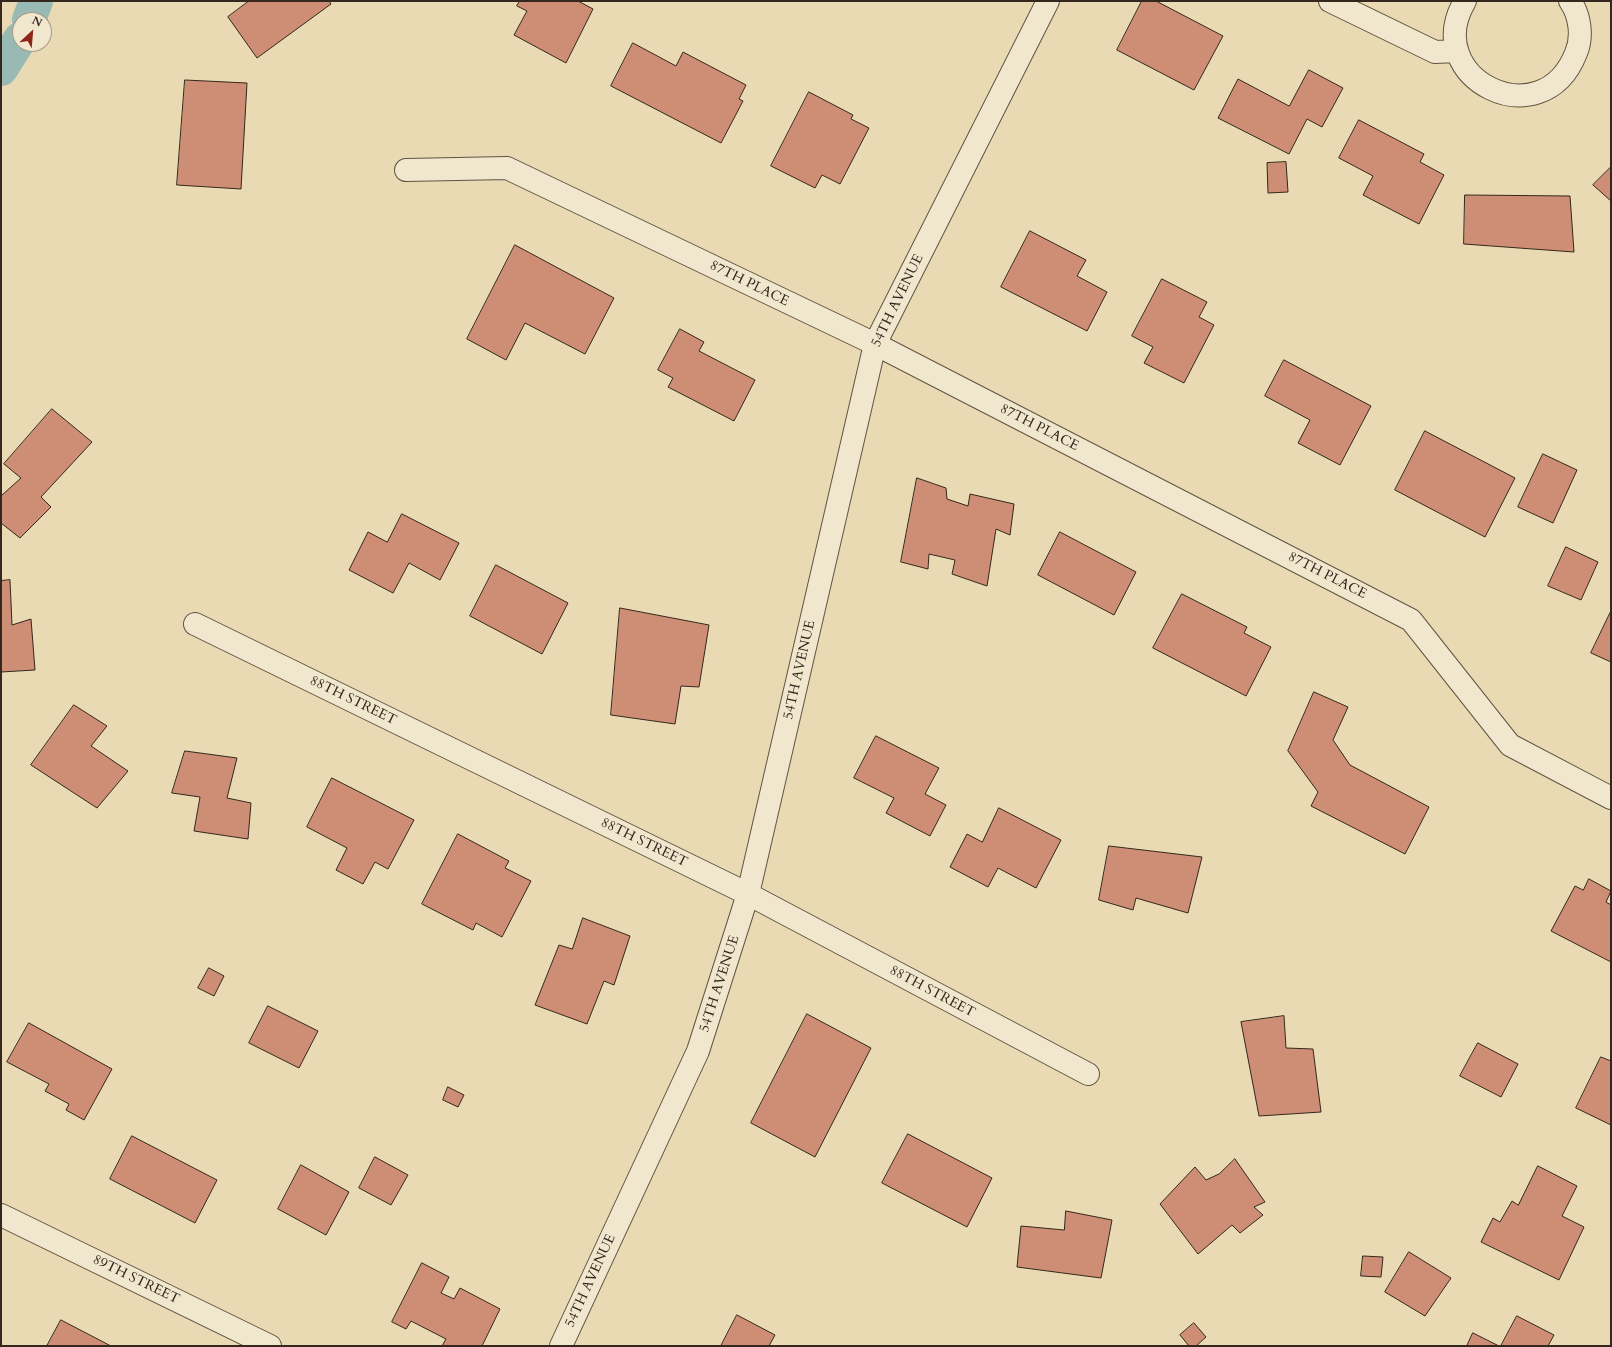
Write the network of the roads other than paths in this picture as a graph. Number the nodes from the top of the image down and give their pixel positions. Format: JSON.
{"nodes":[{"id":1,"x":1048,"y":1,"type":"edge"},
{"id":2,"x":1330,"y":1,"type":"edge"},
{"id":3,"x":1465,"y":1,"type":"edge"},
{"id":4,"x":1570,"y":1,"type":"edge"},
{"id":5,"x":1457,"y":51,"type":"junction"},
{"id":6,"x":406,"y":170,"type":"dead end"},
{"id":7,"x":875,"y":344,"type":"junction"},
{"id":8,"x":195,"y":624,"type":"dead end"},
{"id":9,"x":1611,"y":798,"type":"edge"},
{"id":10,"x":748,"y":894,"type":"junction"},
{"id":11,"x":1088,"y":1074,"type":"dead end"},
{"id":12,"x":1,"y":1215,"type":"edge"},
{"id":13,"x":270,"y":1346,"type":"edge"},
{"id":14,"x":561,"y":1346,"type":"edge"}],
"edges":[{"from":1,"to":7,"type":"street","name":"54TH AVENUE"},
{"from":2,"to":5,"type":"street"},
{"from":3,"to":5,"type":"street"},
{"from":4,"to":5,"type":"street"},
{"from":6,"to":7,"type":"street","name":"87TH PLACE"},
{"from":7,"to":9,"type":"street","name":"87TH PLACE"},
{"from":7,"to":10,"type":"street","name":"54TH AVENUE"},
{"from":8,"to":10,"type":"street","name":"88TH STREET"},
{"from":10,"to":11,"type":"street","name":"88TH STREET"},
{"from":10,"to":14,"type":"street","name":"54TH AVENUE"},
{"from":12,"to":13,"type":"street","name":"89TH STREET"}]}
